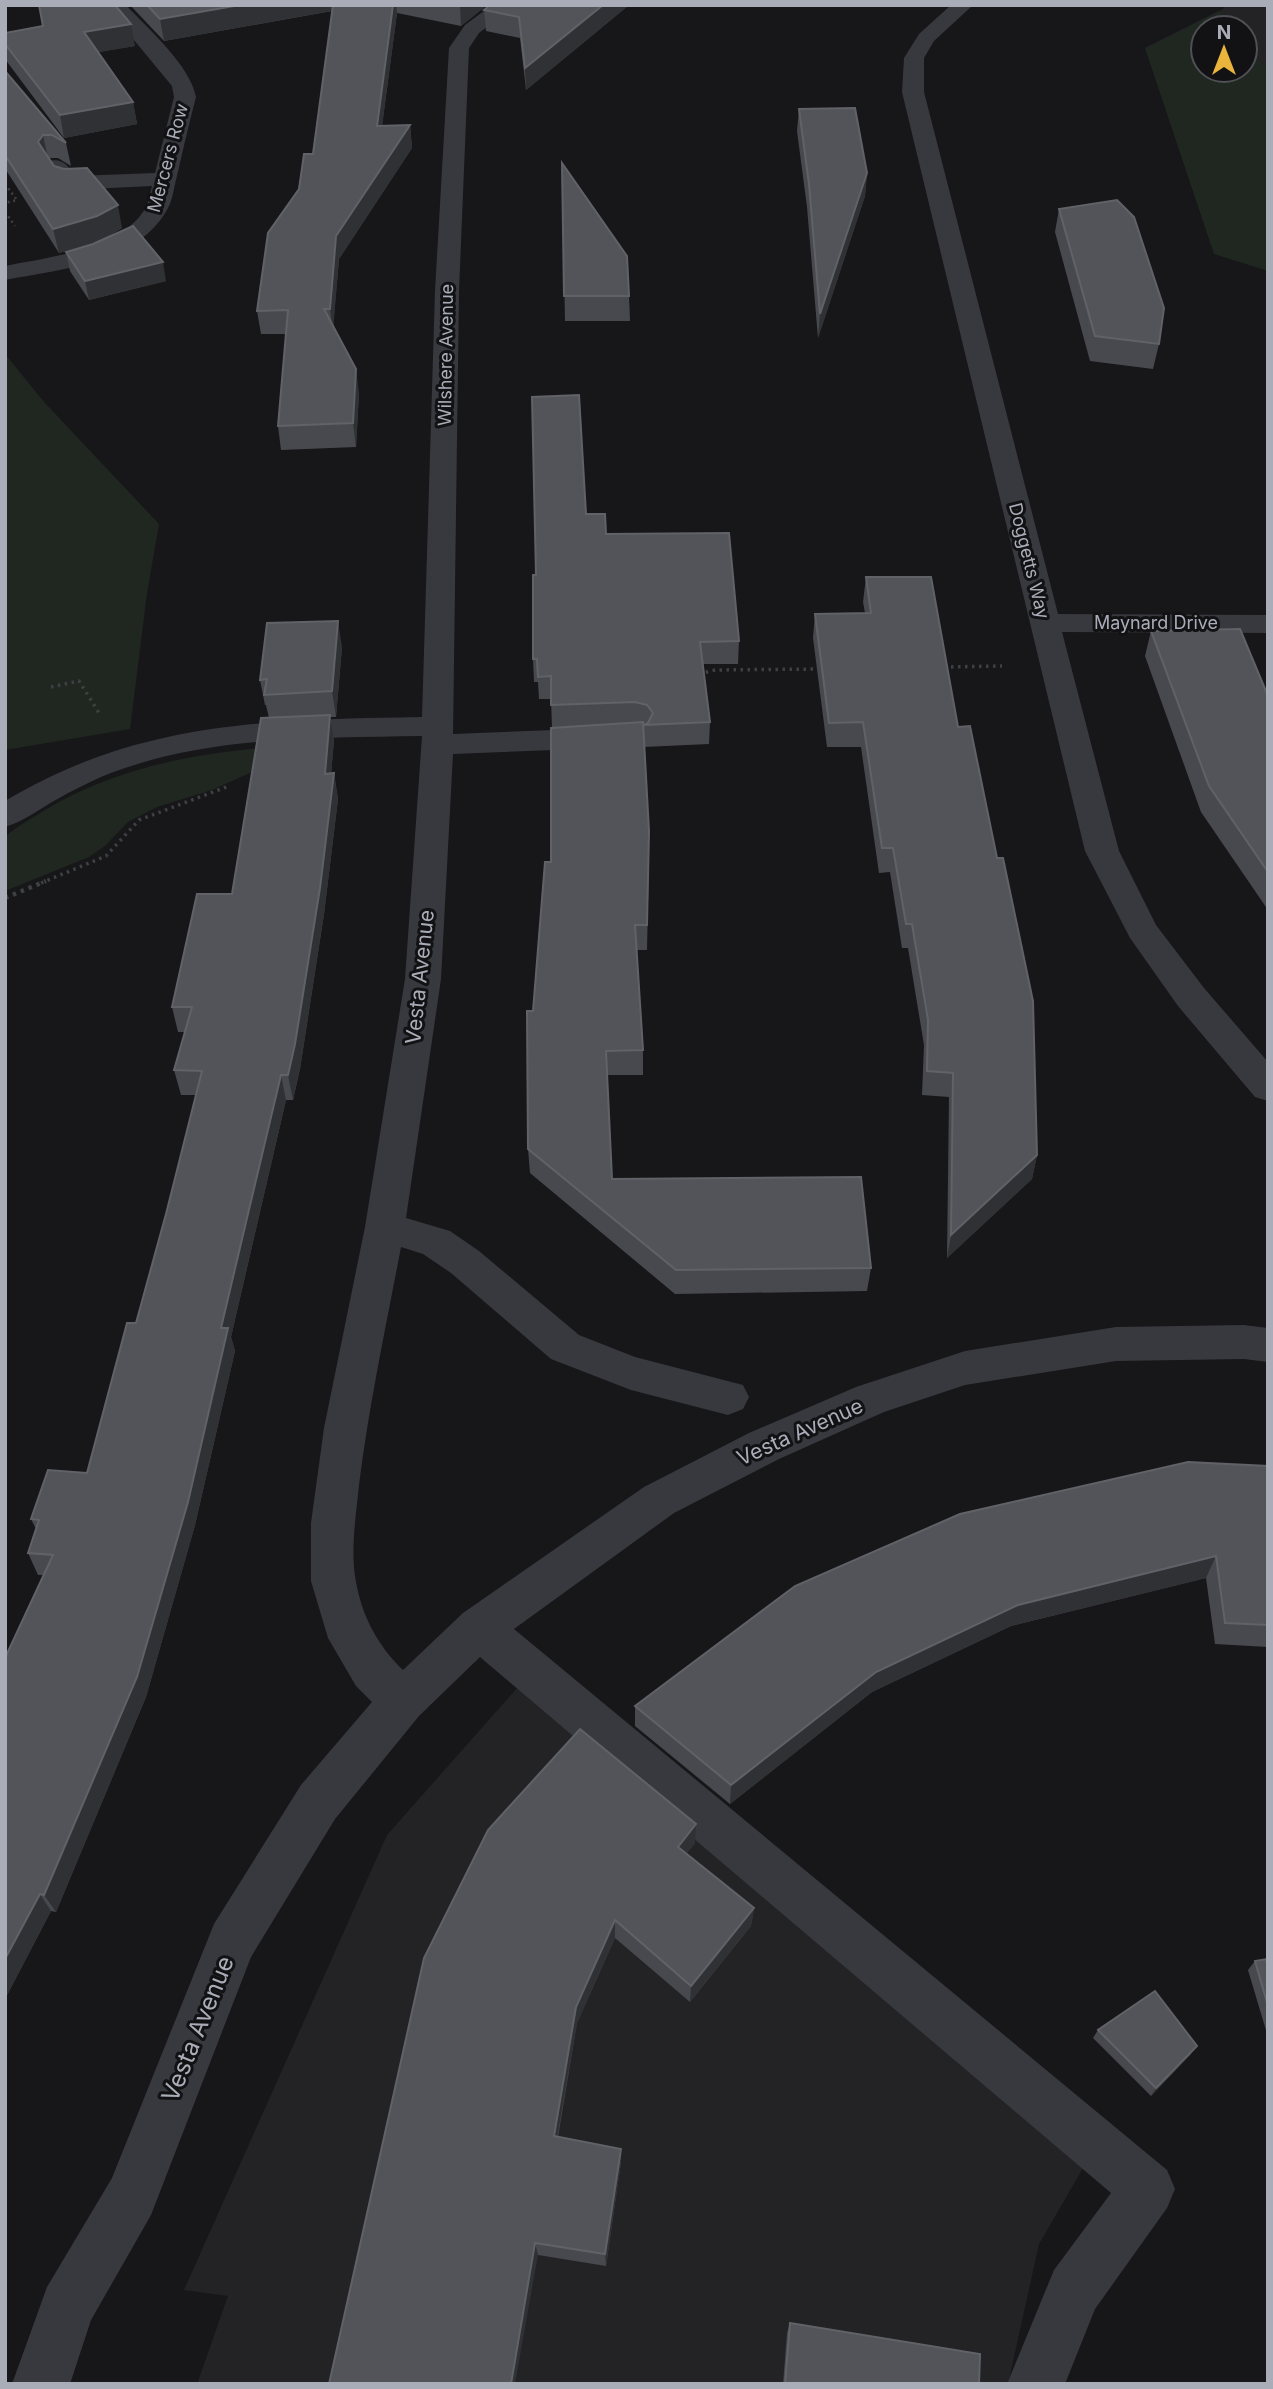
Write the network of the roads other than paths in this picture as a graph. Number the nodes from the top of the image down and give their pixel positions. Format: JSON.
{"nodes":[{"id":1,"x":115,"y":5,"type":"edge"},
{"id":2,"x":505,"y":5,"type":"edge"},
{"id":3,"x":963,"y":5,"type":"edge"},
{"id":4,"x":56,"y":166,"type":"edge"},
{"id":5,"x":164,"y":179,"type":"junction"},
{"id":6,"x":5,"y":274,"type":"edge"},
{"id":7,"x":1045,"y":623,"type":"junction"},
{"id":8,"x":1268,"y":624,"type":"edge"},
{"id":9,"x":438,"y":735,"type":"junction"},
{"id":10,"x":635,"y":737,"type":"edge"},
{"id":11,"x":5,"y":816,"type":"edge"},
{"id":12,"x":1268,"y":1087,"type":"edge"},
{"id":13,"x":385,"y":1227,"type":"junction"},
{"id":14,"x":1268,"y":1345,"type":"edge"},
{"id":15,"x":728,"y":1397,"type":"dead end"},
{"id":16,"x":479,"y":1628,"type":"junction"},
{"id":17,"x":403,"y":1701,"type":"junction"},
{"id":18,"x":41,"y":2384,"type":"edge"},
{"id":19,"x":1036,"y":2384,"type":"edge"}],
"edges":[{"from":1,"to":5,"type":"street","name":"Mercers Row"},
{"from":2,"to":9,"type":"street","name":"Wilshere Avenue"},
{"from":3,"to":7,"type":"street","name":"Doggetts Way"},
{"from":4,"to":5,"type":"street"},
{"from":5,"to":6,"type":"street","name":"Mercers Row"},
{"from":7,"to":8,"type":"street","name":"Maynard Drive"},
{"from":7,"to":12,"type":"street","name":"Doggetts Way"},
{"from":9,"to":10,"type":"street"},
{"from":9,"to":11,"type":"street"},
{"from":9,"to":13,"type":"street","name":"Vesta Avenue"},
{"from":13,"to":15,"type":"street"},
{"from":13,"to":17,"type":"street","name":"Vesta Avenue"},
{"from":14,"to":16,"type":"street","name":"Vesta Avenue"},
{"from":16,"to":17,"type":"street","name":"Vesta Avenue"},
{"from":16,"to":19,"type":"street"},
{"from":17,"to":18,"type":"street","name":"Vesta Avenue"}]}
